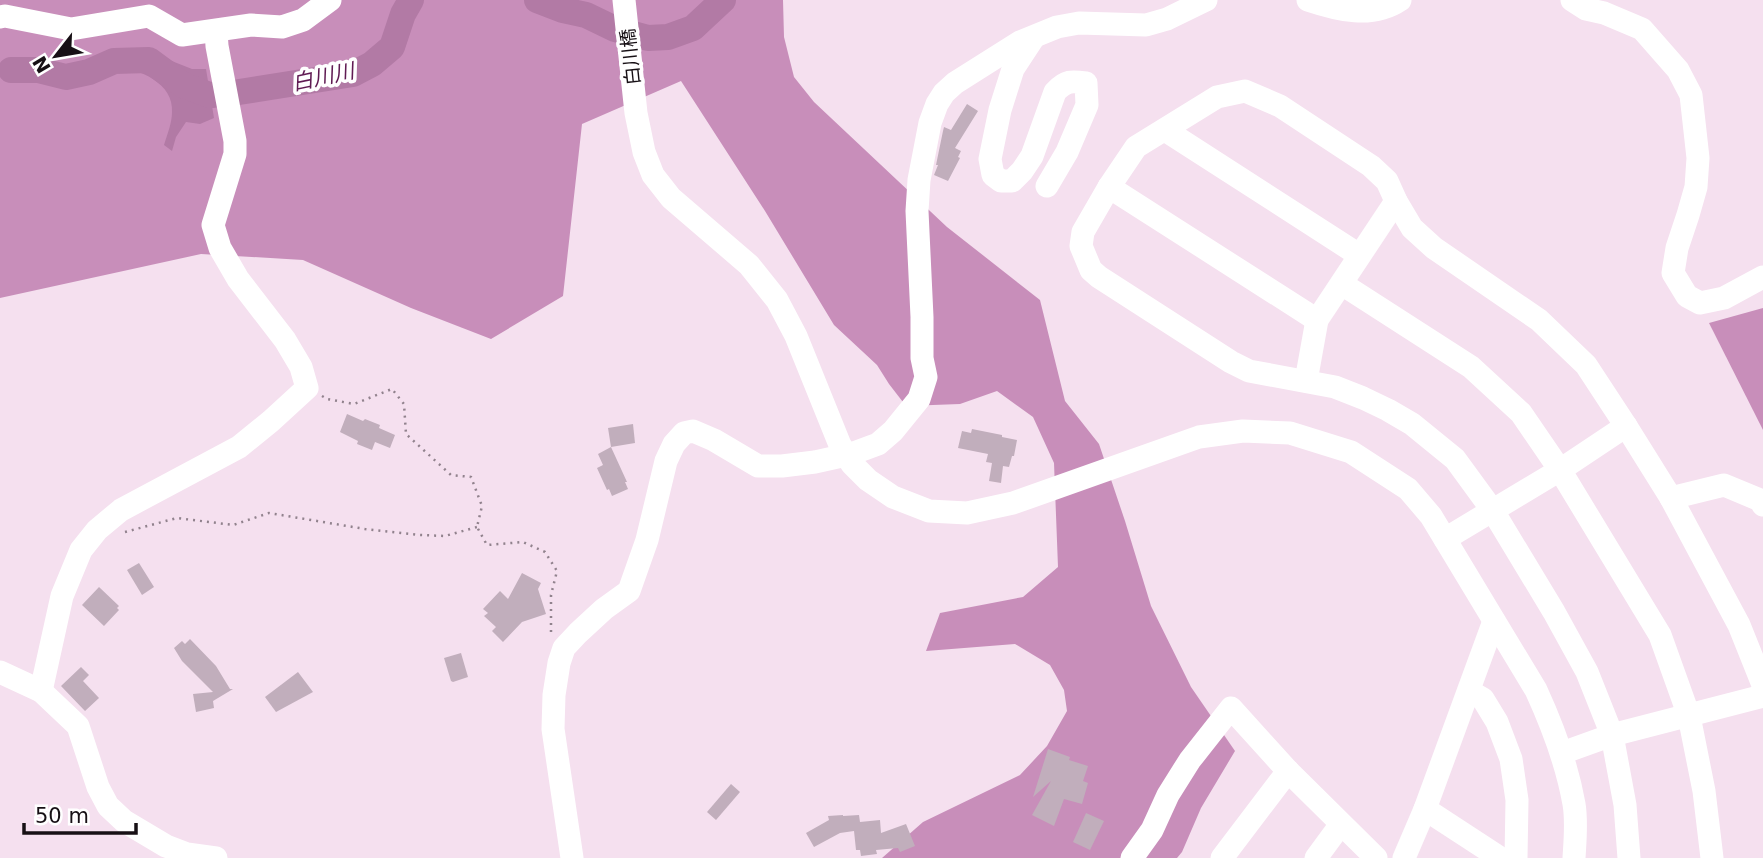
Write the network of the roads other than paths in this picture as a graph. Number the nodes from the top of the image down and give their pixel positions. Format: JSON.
{"nodes":[{"id":1,"x":330,"y":0,"type":"edge"},
{"id":2,"x":624,"y":0,"type":"edge"},
{"id":3,"x":1206,"y":0,"type":"edge"},
{"id":4,"x":1308,"y":0,"type":"edge"},
{"id":5,"x":1400,"y":0,"type":"edge"},
{"id":6,"x":1572,"y":0,"type":"edge"},
{"id":7,"x":0,"y":17,"type":"edge"},
{"id":8,"x":216,"y":31,"type":"junction"},
{"id":9,"x":1034,"y":37,"type":"junction"},
{"id":10,"x":1165,"y":130,"type":"junction"},
{"id":11,"x":1047,"y":186,"type":"dead end"},
{"id":12,"x":1109,"y":187,"type":"junction"},
{"id":13,"x":1396,"y":201,"type":"junction"},
{"id":14,"x":1359,"y":255,"type":"junction"},
{"id":15,"x":1763,"y":277,"type":"edge"},
{"id":16,"x":1342,"y":284,"type":"junction"},
{"id":17,"x":1317,"y":320,"type":"junction"},
{"id":18,"x":1306,"y":381,"type":"junction"},
{"id":19,"x":1626,"y":426,"type":"junction"},
{"id":20,"x":1560,"y":470,"type":"junction"},
{"id":21,"x":1671,"y":498,"type":"junction"},
{"id":22,"x":1763,"y":505,"type":"edge"},
{"id":23,"x":1493,"y":511,"type":"junction"},
{"id":24,"x":1446,"y":539,"type":"junction"},
{"id":25,"x":1494,"y":621,"type":"junction"},
{"id":26,"x":0,"y":671,"type":"edge"},
{"id":27,"x":1763,"y":685,"type":"edge"},
{"id":28,"x":41,"y":691,"type":"junction"},
{"id":29,"x":1469,"y":691,"type":"junction"},
{"id":30,"x":1763,"y":696,"type":"edge"},
{"id":31,"x":1689,"y":716,"type":"junction"},
{"id":32,"x":1612,"y":735,"type":"junction"},
{"id":33,"x":1562,"y":753,"type":"junction"},
{"id":34,"x":1288,"y":771,"type":"junction"},
{"id":35,"x":1425,"y":809,"type":"junction"},
{"id":36,"x":1341,"y":824,"type":"junction"},
{"id":37,"x":216,"y":858,"type":"edge"},
{"id":38,"x":572,"y":858,"type":"edge"},
{"id":39,"x":1132,"y":858,"type":"edge"},
{"id":40,"x":1222,"y":858,"type":"edge"},
{"id":41,"x":1316,"y":858,"type":"edge"},
{"id":42,"x":1376,"y":858,"type":"edge"},
{"id":43,"x":1404,"y":858,"type":"edge"},
{"id":44,"x":1500,"y":858,"type":"edge"},
{"id":45,"x":1516,"y":858,"type":"edge"},
{"id":46,"x":1574,"y":858,"type":"edge"},
{"id":47,"x":1629,"y":858,"type":"edge"},
{"id":48,"x":1712,"y":858,"type":"edge"}],
"edges":[{"from":1,"to":8,"type":"street"},
{"from":2,"to":24,"type":"street","name":"白川橋"},
{"from":3,"to":9,"type":"street"},
{"from":4,"to":5,"type":"street"},
{"from":6,"to":15,"type":"street"},
{"from":7,"to":8,"type":"street"},
{"from":8,"to":28,"type":"street"},
{"from":9,"to":11,"type":"street"},
{"from":9,"to":38,"type":"street"},
{"from":10,"to":12,"type":"street"},
{"from":10,"to":13,"type":"street"},
{"from":10,"to":14,"type":"street"},
{"from":12,"to":17,"type":"street"},
{"from":12,"to":18,"type":"street"},
{"from":13,"to":14,"type":"street"},
{"from":13,"to":19,"type":"street"},
{"from":14,"to":16,"type":"street"},
{"from":16,"to":17,"type":"street"},
{"from":16,"to":20,"type":"street"},
{"from":17,"to":18,"type":"street"},
{"from":18,"to":23,"type":"street"},
{"from":19,"to":20,"type":"street"},
{"from":19,"to":21,"type":"street"},
{"from":20,"to":23,"type":"street"},
{"from":20,"to":31,"type":"street"},
{"from":21,"to":22,"type":"street"},
{"from":21,"to":27,"type":"street"},
{"from":23,"to":24,"type":"street"},
{"from":23,"to":32,"type":"street"},
{"from":24,"to":25,"type":"street"},
{"from":25,"to":29,"type":"street"},
{"from":25,"to":33,"type":"street"},
{"from":26,"to":28,"type":"street"},
{"from":28,"to":37,"type":"street"},
{"from":29,"to":35,"type":"street"},
{"from":29,"to":45,"type":"street"},
{"from":30,"to":31,"type":"street"},
{"from":31,"to":32,"type":"street"},
{"from":31,"to":48,"type":"street"},
{"from":32,"to":33,"type":"street"},
{"from":32,"to":47,"type":"street"},
{"from":33,"to":46,"type":"street"},
{"from":34,"to":36,"type":"street"},
{"from":34,"to":39,"type":"street"},
{"from":34,"to":40,"type":"street"},
{"from":35,"to":43,"type":"street"},
{"from":35,"to":44,"type":"street"},
{"from":36,"to":41,"type":"street"},
{"from":36,"to":42,"type":"street"}]}
